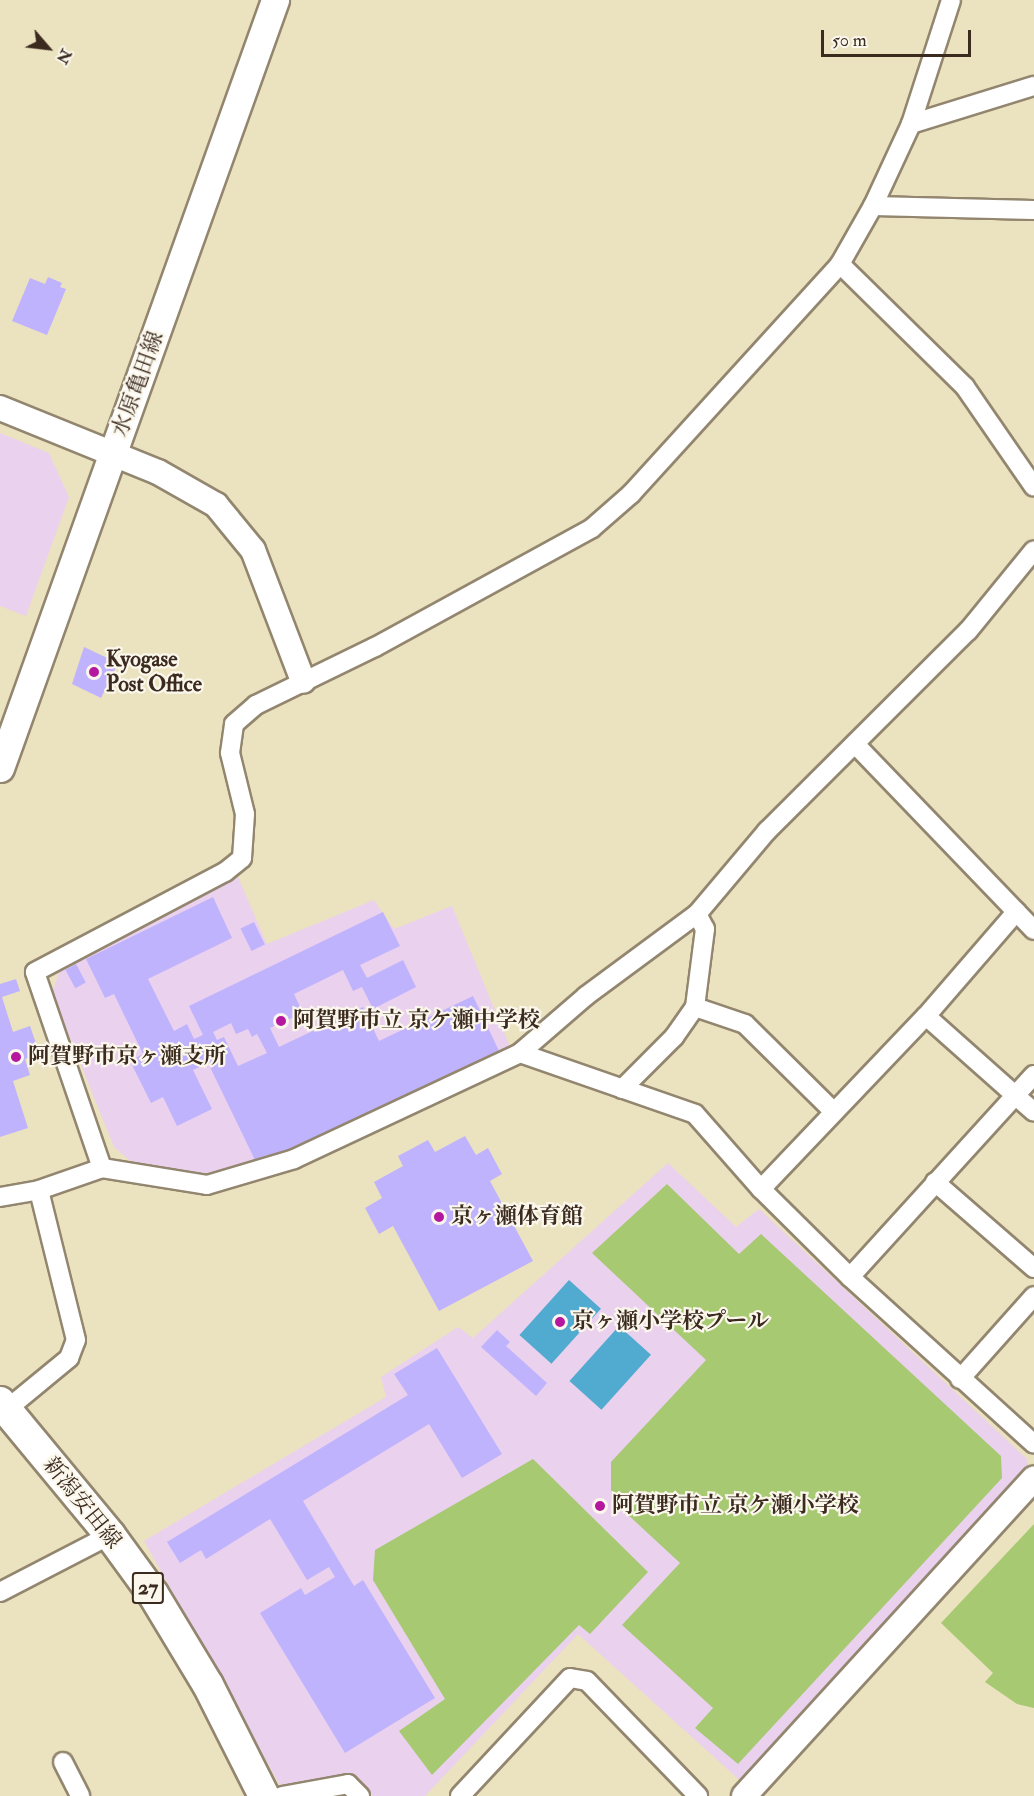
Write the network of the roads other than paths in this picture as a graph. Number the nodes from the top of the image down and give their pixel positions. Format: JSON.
{"nodes":[{"id":1,"x":275,"y":0,"type":"edge"},
{"id":2,"x":951,"y":0,"type":"edge"},
{"id":3,"x":1034,"y":86,"type":"edge"},
{"id":4,"x":911,"y":124,"type":"junction"},
{"id":5,"x":873,"y":206,"type":"junction"},
{"id":6,"x":1034,"y":210,"type":"edge"},
{"id":7,"x":840,"y":264,"type":"junction"},
{"id":8,"x":0,"y":408,"type":"edge"},
{"id":9,"x":112,"y":454,"type":"junction"},
{"id":10,"x":1034,"y":487,"type":"edge"},
{"id":11,"x":1034,"y":550,"type":"edge"},
{"id":12,"x":303,"y":681,"type":"junction"},
{"id":13,"x":855,"y":744,"type":"junction"},
{"id":14,"x":0,"y":768,"type":"edge"},
{"id":15,"x":1016,"y":912,"type":"junction"},
{"id":16,"x":697,"y":914,"type":"junction"},
{"id":17,"x":1034,"y":930,"type":"edge"},
{"id":18,"x":695,"y":1006,"type":"junction"},
{"id":19,"x":926,"y":1016,"type":"junction"},
{"id":20,"x":520,"y":1053,"type":"junction"},
{"id":21,"x":1034,"y":1074,"type":"edge"},
{"id":22,"x":622,"y":1089,"type":"junction"},
{"id":23,"x":1014,"y":1096,"type":"junction"},
{"id":24,"x":834,"y":1112,"type":"junction"},
{"id":25,"x":1034,"y":1113,"type":"edge"},
{"id":26,"x":102,"y":1168,"type":"junction"},
{"id":27,"x":935,"y":1182,"type":"junction"},
{"id":28,"x":761,"y":1189,"type":"junction"},
{"id":29,"x":39,"y":1190,"type":"junction"},
{"id":30,"x":0,"y":1197,"type":"edge"},
{"id":31,"x":1034,"y":1268,"type":"edge"},
{"id":32,"x":850,"y":1277,"type":"junction"},
{"id":33,"x":1034,"y":1296,"type":"edge"},
{"id":34,"x":960,"y":1379,"type":"junction"},
{"id":35,"x":3,"y":1406,"type":"edge"},
{"id":36,"x":1034,"y":1444,"type":"edge"},
{"id":37,"x":1034,"y":1478,"type":"edge"},
{"id":38,"x":110,"y":1535,"type":"junction"},
{"id":39,"x":0,"y":1592,"type":"edge"},
{"id":40,"x":63,"y":1762,"type":"dead end"},
{"id":41,"x":80,"y":1796,"type":"edge"},
{"id":42,"x":264,"y":1796,"type":"edge"},
{"id":43,"x":282,"y":1796,"type":"edge"},
{"id":44,"x":360,"y":1796,"type":"edge"},
{"id":45,"x":460,"y":1796,"type":"edge"},
{"id":46,"x":698,"y":1796,"type":"edge"},
{"id":47,"x":744,"y":1796,"type":"edge"}],
"edges":[{"from":1,"to":9,"type":"main road","name":"水原亀田線"},
{"from":2,"to":4,"type":"street"},
{"from":3,"to":4,"type":"street"},
{"from":4,"to":5,"type":"street"},
{"from":5,"to":6,"type":"street"},
{"from":5,"to":7,"type":"street"},
{"from":7,"to":10,"type":"street"},
{"from":7,"to":12,"type":"street"},
{"from":8,"to":9,"type":"street"},
{"from":9,"to":12,"type":"street"},
{"from":9,"to":14,"type":"main road","name":"水原亀田線"},
{"from":11,"to":13,"type":"street"},
{"from":12,"to":26,"type":"street"},
{"from":13,"to":15,"type":"street"},
{"from":13,"to":16,"type":"street"},
{"from":15,"to":17,"type":"street"},
{"from":15,"to":19,"type":"street"},
{"from":16,"to":18,"type":"street"},
{"from":16,"to":20,"type":"street"},
{"from":18,"to":22,"type":"street"},
{"from":18,"to":24,"type":"street"},
{"from":19,"to":23,"type":"street"},
{"from":19,"to":24,"type":"street"},
{"from":20,"to":22,"type":"street"},
{"from":20,"to":26,"type":"street"},
{"from":21,"to":23,"type":"street"},
{"from":22,"to":28,"type":"street"},
{"from":23,"to":25,"type":"street"},
{"from":23,"to":27,"type":"street"},
{"from":24,"to":28,"type":"street"},
{"from":26,"to":29,"type":"street"},
{"from":27,"to":31,"type":"street"},
{"from":27,"to":32,"type":"street"},
{"from":28,"to":32,"type":"street"},
{"from":29,"to":30,"type":"street"},
{"from":29,"to":35,"type":"street"},
{"from":32,"to":34,"type":"street"},
{"from":33,"to":34,"type":"street"},
{"from":34,"to":36,"type":"street"},
{"from":35,"to":38,"type":"main road","name":"新潟安田線","number":"27"},
{"from":37,"to":47,"type":"street"},
{"from":38,"to":39,"type":"street"},
{"from":38,"to":42,"type":"main road","name":"新潟安田線","number":"27"},
{"from":40,"to":41,"type":"street"},
{"from":43,"to":44,"type":"street"},
{"from":45,"to":46,"type":"street"}]}
